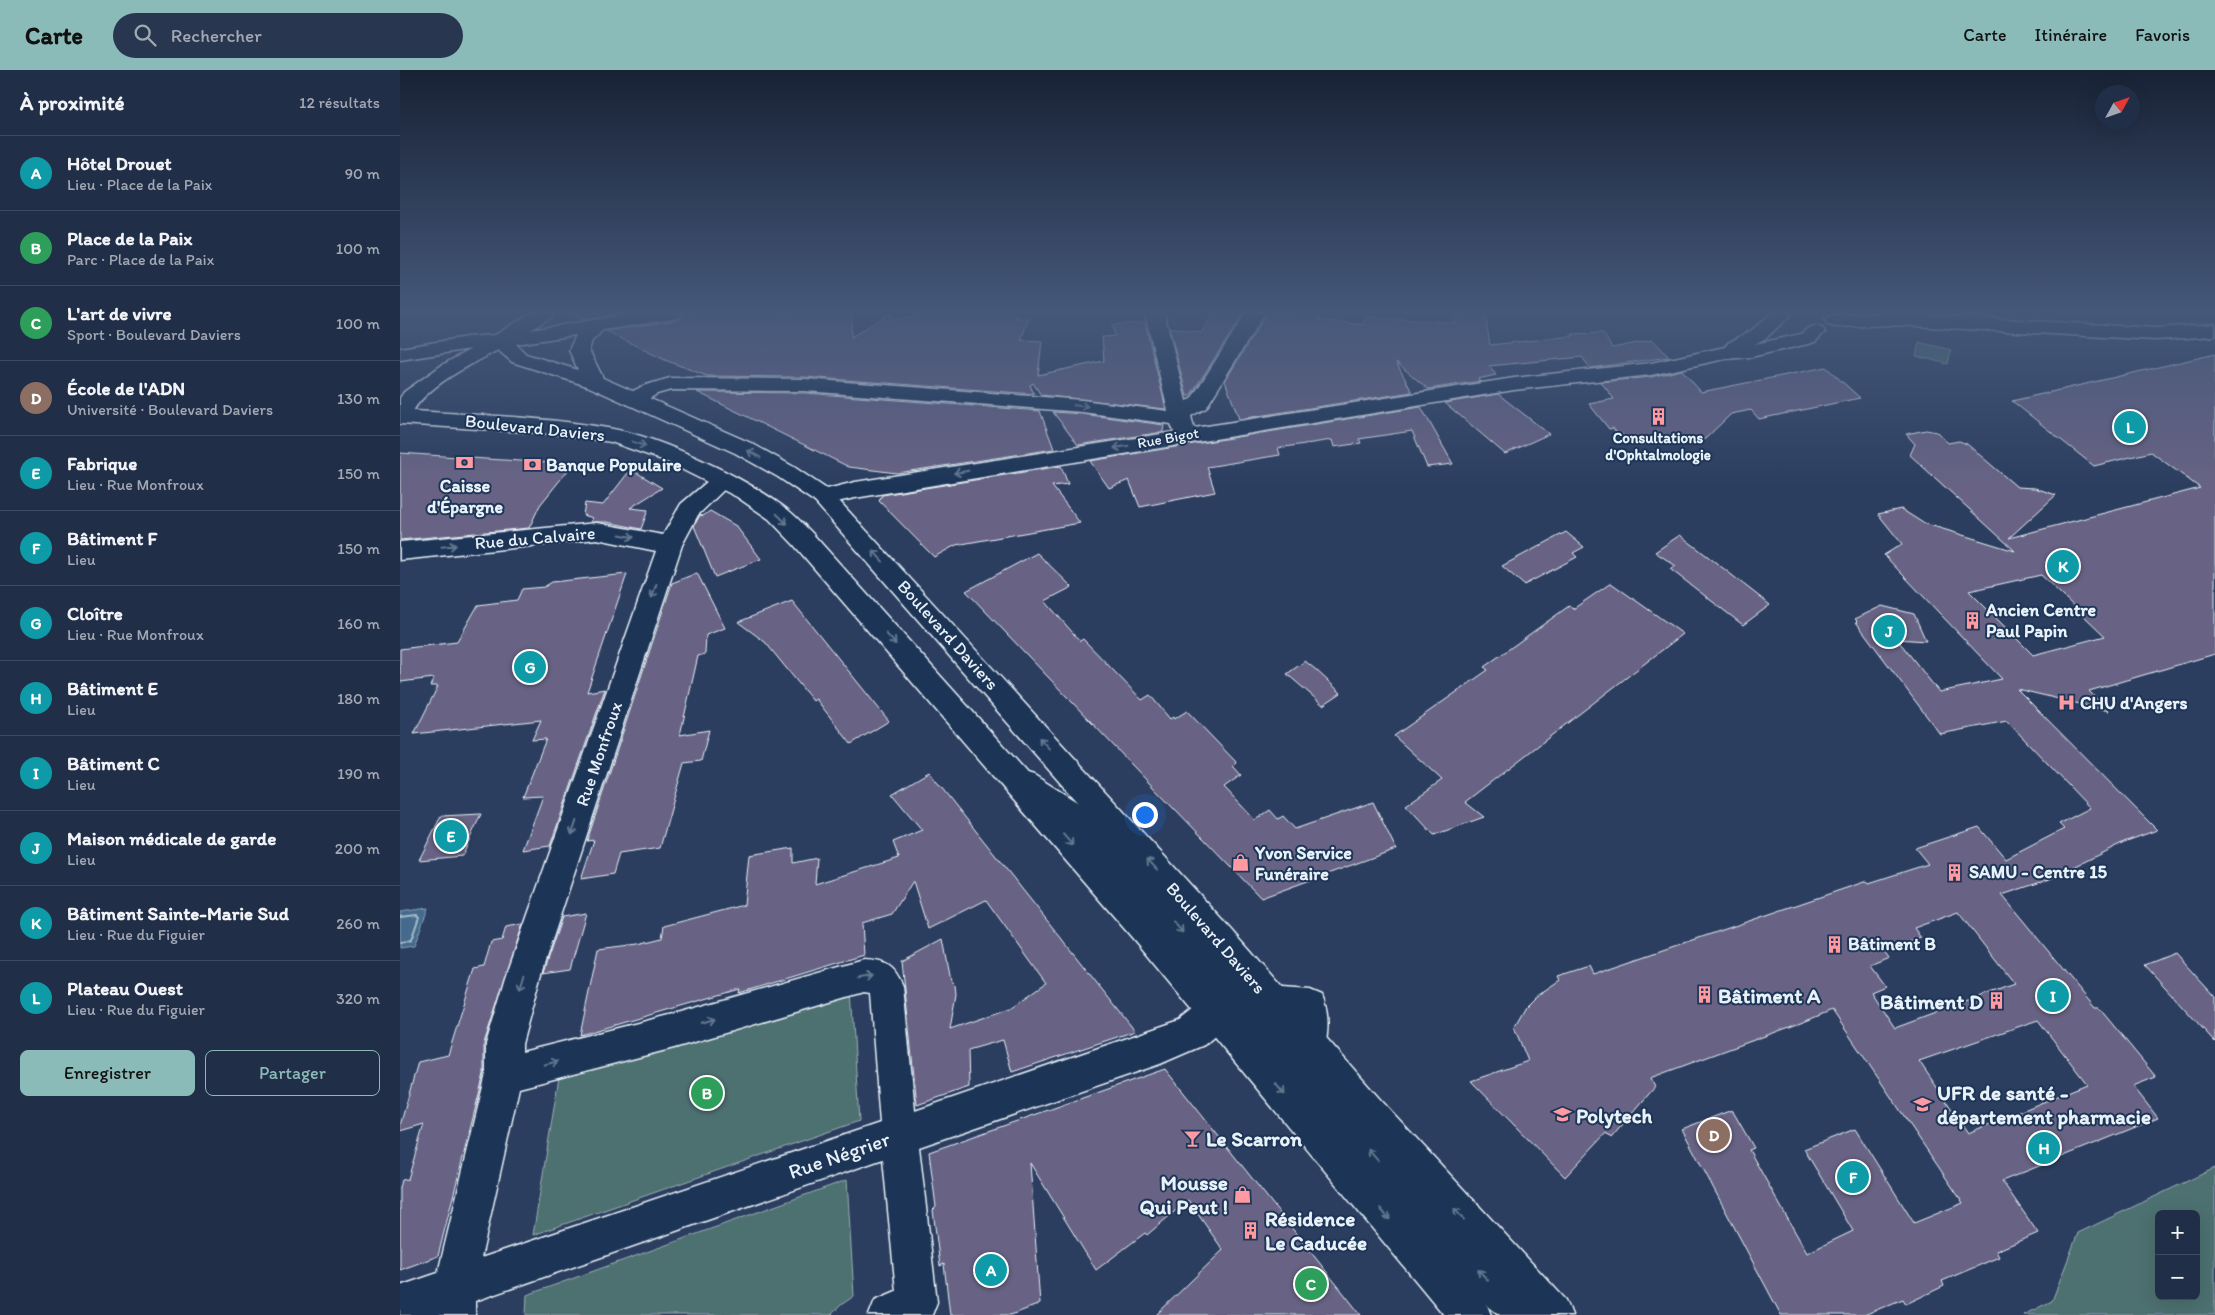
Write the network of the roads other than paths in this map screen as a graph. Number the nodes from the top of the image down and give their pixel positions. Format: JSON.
{"nodes":[{"id":1,"x":471,"y":371,"type":"edge"},
{"id":2,"x":560,"y":371,"type":"edge"},
{"id":3,"x":589,"y":371,"type":"edge"},
{"id":4,"x":1169,"y":371,"type":"edge"},
{"id":5,"x":1219,"y":371,"type":"edge"},
{"id":6,"x":1632,"y":371,"type":"edge"},
{"id":7,"x":594,"y":382,"type":"junction"},
{"id":8,"x":634,"y":399,"type":"junction"},
{"id":9,"x":400,"y":416,"type":"edge"},
{"id":10,"x":1182,"y":422,"type":"junction"},
{"id":11,"x":723,"y":480,"type":"junction"},
{"id":12,"x":823,"y":497,"type":"junction"},
{"id":13,"x":670,"y":545,"type":"junction"},
{"id":14,"x":400,"y":551,"type":"edge"},
{"id":15,"x":1246,"y":1002,"type":"junction"},
{"id":16,"x":1309,"y":1045,"type":"junction"},
{"id":17,"x":504,"y":1059,"type":"junction"},
{"id":18,"x":899,"y":1134,"type":"junction"},
{"id":19,"x":455,"y":1300,"type":"edge"},
{"id":20,"x":400,"y":1306,"type":"edge"},
{"id":21,"x":890,"y":1315,"type":"edge"},
{"id":22,"x":1470,"y":1315,"type":"edge"},
{"id":23,"x":1535,"y":1315,"type":"edge"},
{"id":24,"x":1551,"y":1315,"type":"edge"}],
"edges":[{"from":1,"to":9,"type":"street"},
{"from":2,"to":7,"type":"street","name":"Boulevard Daviers"},
{"from":3,"to":7,"type":"street"},
{"from":4,"to":10,"type":"street"},
{"from":5,"to":10,"type":"street"},
{"from":6,"to":10,"type":"street","name":"Rue Bigot"},
{"from":7,"to":8,"type":"street","name":"Boulevard Daviers"},
{"from":8,"to":10,"type":"street","one_way":true},
{"from":12,"to":8,"type":"street","name":"Boulevard Daviers","one_way":true},
{"from":9,"to":11,"type":"street","name":"Boulevard Daviers","one_way":true},
{"from":10,"to":12,"type":"street","name":"Rue Bigot","one_way":true},
{"from":11,"to":13,"type":"street","name":"Rue Monfroux"},
{"from":11,"to":15,"type":"street","name":"Boulevard Daviers","one_way":true},
{"from":15,"to":12,"type":"street","name":"Boulevard Daviers","one_way":true},
{"from":14,"to":13,"type":"street","name":"Rue du Calvaire","one_way":true},
{"from":13,"to":17,"type":"street","name":"Rue Monfroux","one_way":true},
{"from":15,"to":16,"type":"street","name":"Boulevard Daviers"},
{"from":15,"to":16,"type":"street"},
{"from":15,"to":18,"type":"street","name":"Rue Négrier"},
{"from":15,"to":22,"type":"street","name":"Boulevard Daviers","one_way":true},
{"from":23,"to":15,"type":"street","name":"Boulevard Daviers","one_way":true},
{"from":24,"to":16,"type":"street","name":"Boulevard Daviers","one_way":true},
{"from":17,"to":18,"type":"street","one_way":true},
{"from":17,"to":19,"type":"street","name":"Rue Monfroux"},
{"from":18,"to":19,"type":"street","name":"Rue Négrier"},
{"from":18,"to":21,"type":"street"},
{"from":19,"to":20,"type":"street","name":"Rue Négrier"}]}
